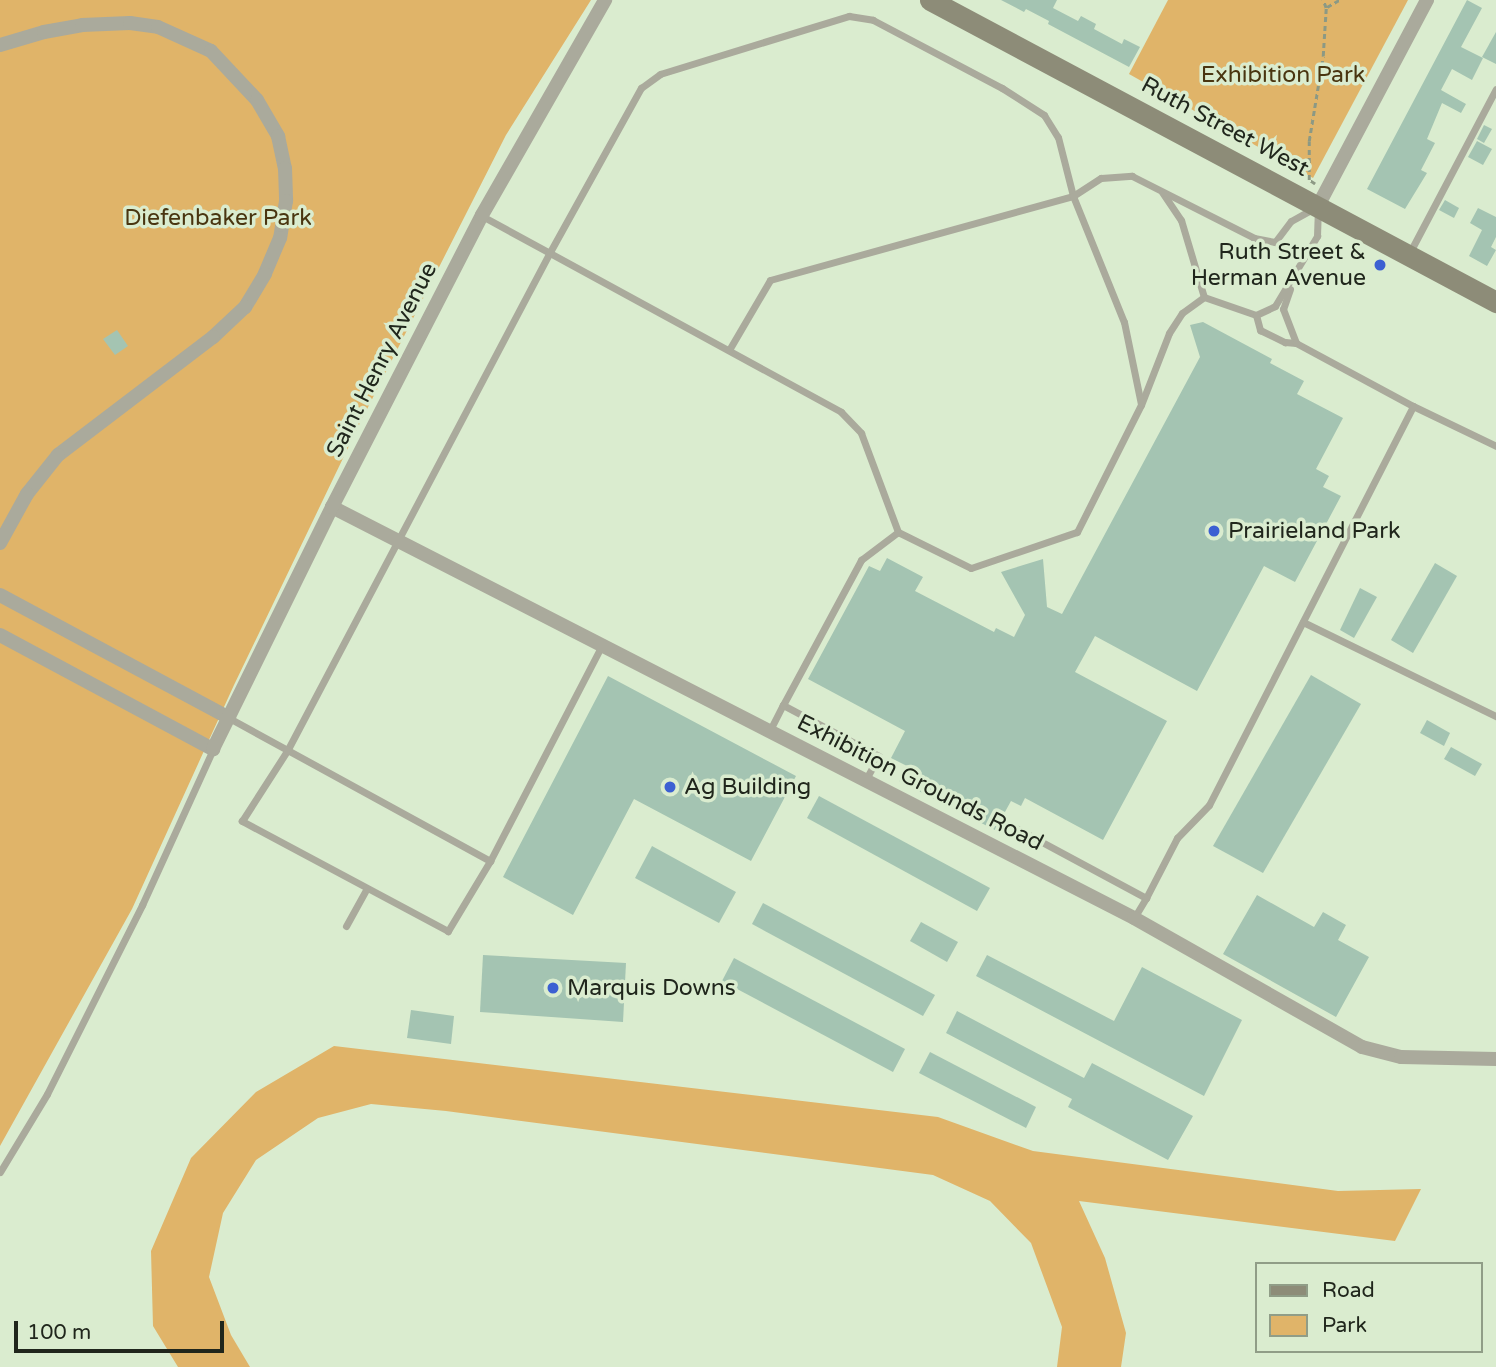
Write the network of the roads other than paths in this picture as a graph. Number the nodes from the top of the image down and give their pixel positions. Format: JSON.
{"nodes":[{"id":1,"x":605,"y":0,"type":"edge"},
{"id":2,"x":930,"y":0,"type":"edge"},
{"id":3,"x":1427,"y":0,"type":"edge"},
{"id":4,"x":0,"y":45,"type":"edge"},
{"id":5,"x":1496,"y":89,"type":"edge"},
{"id":6,"x":1162,"y":191,"type":"junction"},
{"id":7,"x":1073,"y":196,"type":"junction"},
{"id":8,"x":1322,"y":198,"type":"junction"},
{"id":9,"x":482,"y":215,"type":"junction"},
{"id":10,"x":550,"y":252,"type":"junction"},
{"id":11,"x":1408,"y":256,"type":"junction"},
{"id":12,"x":1294,"y":279,"type":"junction"},
{"id":13,"x":1204,"y":297,"type":"junction"},
{"id":14,"x":1496,"y":302,"type":"edge"},
{"id":15,"x":1256,"y":315,"type":"junction"},
{"id":16,"x":1296,"y":343,"type":"junction"},
{"id":17,"x":729,"y":350,"type":"junction"},
{"id":18,"x":1141,"y":405,"type":"junction"},
{"id":19,"x":1413,"y":406,"type":"junction"},
{"id":20,"x":1496,"y":446,"type":"edge"},
{"id":21,"x":332,"y":507,"type":"junction"},
{"id":22,"x":898,"y":532,"type":"junction"},
{"id":23,"x":399,"y":541,"type":"junction"},
{"id":24,"x":0,"y":543,"type":"edge"},
{"id":25,"x":0,"y":595,"type":"edge"},
{"id":26,"x":1303,"y":622,"type":"junction"},
{"id":27,"x":0,"y":635,"type":"edge"},
{"id":28,"x":602,"y":644,"type":"junction"},
{"id":29,"x":783,"y":705,"type":"junction"},
{"id":30,"x":1496,"y":716,"type":"edge"},
{"id":31,"x":229,"y":718,"type":"junction"},
{"id":32,"x":769,"y":732,"type":"junction"},
{"id":33,"x":213,"y":749,"type":"junction"},
{"id":34,"x":287,"y":751,"type":"junction"},
{"id":35,"x":866,"y":779,"type":"junction"},
{"id":36,"x":1016,"y":828,"type":"dead end"},
{"id":37,"x":490,"y":861,"type":"junction"},
{"id":38,"x":367,"y":888,"type":"junction"},
{"id":39,"x":1146,"y":898,"type":"junction"},
{"id":40,"x":1134,"y":918,"type":"junction"},
{"id":41,"x":346,"y":926,"type":"dead end"},
{"id":42,"x":1496,"y":1059,"type":"edge"},
{"id":43,"x":0,"y":1172,"type":"edge"}],
"edges":[{"from":1,"to":9,"type":"street","name":"Saint Henry Avenue"},
{"from":2,"to":8,"type":"street","name":"Ruth Street West"},
{"from":3,"to":8,"type":"street"},
{"from":4,"to":24,"type":"street"},
{"from":5,"to":11,"type":"lane"},
{"from":6,"to":7,"type":"lane"},
{"from":6,"to":8,"type":"lane"},
{"from":6,"to":13,"type":"lane"},
{"from":7,"to":10,"type":"lane"},
{"from":7,"to":17,"type":"lane"},
{"from":7,"to":18,"type":"lane"},
{"from":8,"to":11,"type":"street","name":"Ruth Street West"},
{"from":8,"to":12,"type":"lane"},
{"from":9,"to":10,"type":"lane"},
{"from":9,"to":21,"type":"street","name":"Saint Henry Avenue"},
{"from":10,"to":17,"type":"lane"},
{"from":10,"to":23,"type":"lane"},
{"from":11,"to":14,"type":"street","name":"Ruth Street West"},
{"from":12,"to":15,"type":"lane"},
{"from":12,"to":16,"type":"lane"},
{"from":13,"to":15,"type":"lane"},
{"from":13,"to":18,"type":"lane"},
{"from":15,"to":16,"type":"lane"},
{"from":16,"to":19,"type":"lane"},
{"from":17,"to":22,"type":"lane"},
{"from":18,"to":22,"type":"lane"},
{"from":19,"to":20,"type":"lane"},
{"from":19,"to":26,"type":"lane"},
{"from":21,"to":23,"type":"street","name":"Exhibition Grounds Road"},
{"from":21,"to":31,"type":"street","name":"Saint Henry Avenue"},
{"from":22,"to":29,"type":"lane"},
{"from":23,"to":28,"type":"street","name":"Exhibition Grounds Road"},
{"from":23,"to":34,"type":"lane"},
{"from":25,"to":31,"type":"street"},
{"from":26,"to":30,"type":"lane"},
{"from":26,"to":39,"type":"lane"},
{"from":27,"to":33,"type":"street"},
{"from":28,"to":32,"type":"street","name":"Exhibition Grounds Road"},
{"from":28,"to":37,"type":"lane"},
{"from":29,"to":32,"type":"lane"},
{"from":29,"to":35,"type":"lane"},
{"from":31,"to":33,"type":"street","name":"Saint Henry Avenue"},
{"from":31,"to":34,"type":"lane"},
{"from":32,"to":35,"type":"street","name":"Exhibition Grounds Road"},
{"from":33,"to":43,"type":"lane"},
{"from":34,"to":37,"type":"lane"},
{"from":34,"to":38,"type":"lane"},
{"from":35,"to":40,"type":"street","name":"Exhibition Grounds Road"},
{"from":36,"to":39,"type":"lane"},
{"from":37,"to":38,"type":"lane"},
{"from":38,"to":41,"type":"lane"},
{"from":39,"to":40,"type":"lane"},
{"from":40,"to":42,"type":"street","name":"Exhibition Grounds Road"}]}
